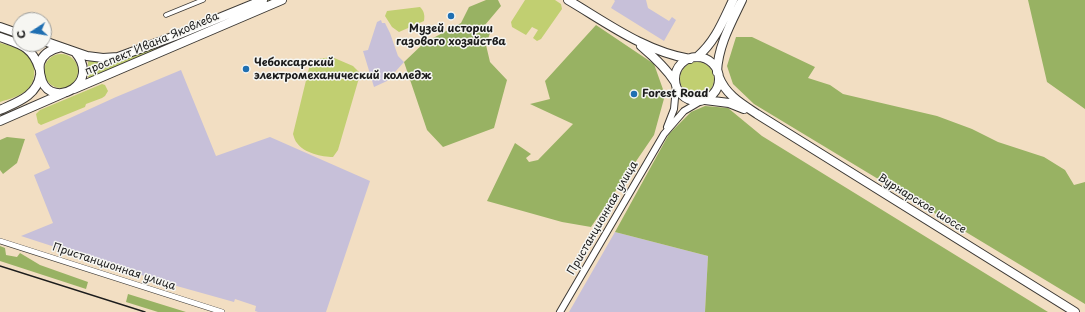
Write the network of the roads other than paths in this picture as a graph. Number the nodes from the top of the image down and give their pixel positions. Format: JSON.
{"nodes":[{"id":1,"x":203,"y":0,"type":"edge"},
{"id":2,"x":263,"y":0,"type":"edge"},
{"id":3,"x":282,"y":0,"type":"edge"},
{"id":4,"x":568,"y":0,"type":"edge"},
{"id":5,"x":733,"y":0,"type":"edge"},
{"id":6,"x":742,"y":0,"type":"edge"},
{"id":7,"x":166,"y":14,"type":"dead end"},
{"id":8,"x":0,"y":27,"type":"edge"},
{"id":9,"x":12,"y":31,"type":"edge"},
{"id":10,"x":0,"y":37,"type":"edge"},
{"id":11,"x":635,"y":40,"type":"junction"},
{"id":12,"x":52,"y":44,"type":"edge"},
{"id":13,"x":61,"y":47,"type":"junction"},
{"id":14,"x":75,"y":52,"type":"junction"},
{"id":15,"x":694,"y":58,"type":"junction"},
{"id":16,"x":40,"y":71,"type":"junction"},
{"id":17,"x":718,"y":75,"type":"junction"},
{"id":18,"x":676,"y":85,"type":"junction"},
{"id":19,"x":71,"y":90,"type":"junction"},
{"id":20,"x":702,"y":100,"type":"junction"},
{"id":21,"x":0,"y":110,"type":"edge"},
{"id":22,"x":757,"y":114,"type":"junction"},
{"id":23,"x":0,"y":121,"type":"edge"},
{"id":24,"x":664,"y":134,"type":"junction"},
{"id":25,"x":0,"y":241,"type":"edge"},
{"id":26,"x":222,"y":312,"type":"edge"},
{"id":27,"x":560,"y":312,"type":"edge"},
{"id":28,"x":1075,"y":312,"type":"edge"}],
"edges":[{"from":1,"to":7,"type":"street"},
{"from":2,"to":14,"type":"main road","name":"проспект Ивана Яковлева"},
{"from":3,"to":19,"type":"main road","name":"проспект Ивана Яковлева"},
{"from":4,"to":11,"type":"main road"},
{"from":5,"to":15,"type":"main road"},
{"from":6,"to":17,"type":"main road"},
{"from":8,"to":9,"type":"main road"},
{"from":10,"to":16,"type":"main road"},
{"from":11,"to":15,"type":"main road"},
{"from":11,"to":18,"type":"main road"},
{"from":12,"to":13,"type":"main road"},
{"from":13,"to":14,"type":"main road"},
{"from":13,"to":16,"type":"main road"},
{"from":14,"to":19,"type":"main road"},
{"from":15,"to":17,"type":"main road"},
{"from":15,"to":18,"type":"main road"},
{"from":16,"to":19,"type":"main road"},
{"from":16,"to":21,"type":"main road"},
{"from":17,"to":20,"type":"main road"},
{"from":17,"to":22,"type":"main road","name":"Вурнарское шоссе"},
{"from":18,"to":20,"type":"main road"},
{"from":18,"to":24,"type":"street","name":"Пристанционная улица"},
{"from":19,"to":23,"type":"main road","name":"проспект Ивана Яковлева"},
{"from":20,"to":22,"type":"main road","name":"Вурнарское шоссе"},
{"from":20,"to":24,"type":"street","name":"Пристанционная улица"},
{"from":22,"to":28,"type":"main road","name":"Вурнарское шоссе"},
{"from":24,"to":27,"type":"street","name":"Пристанционная улица"},
{"from":25,"to":26,"type":"street","name":"Пристанционная улица"}]}
